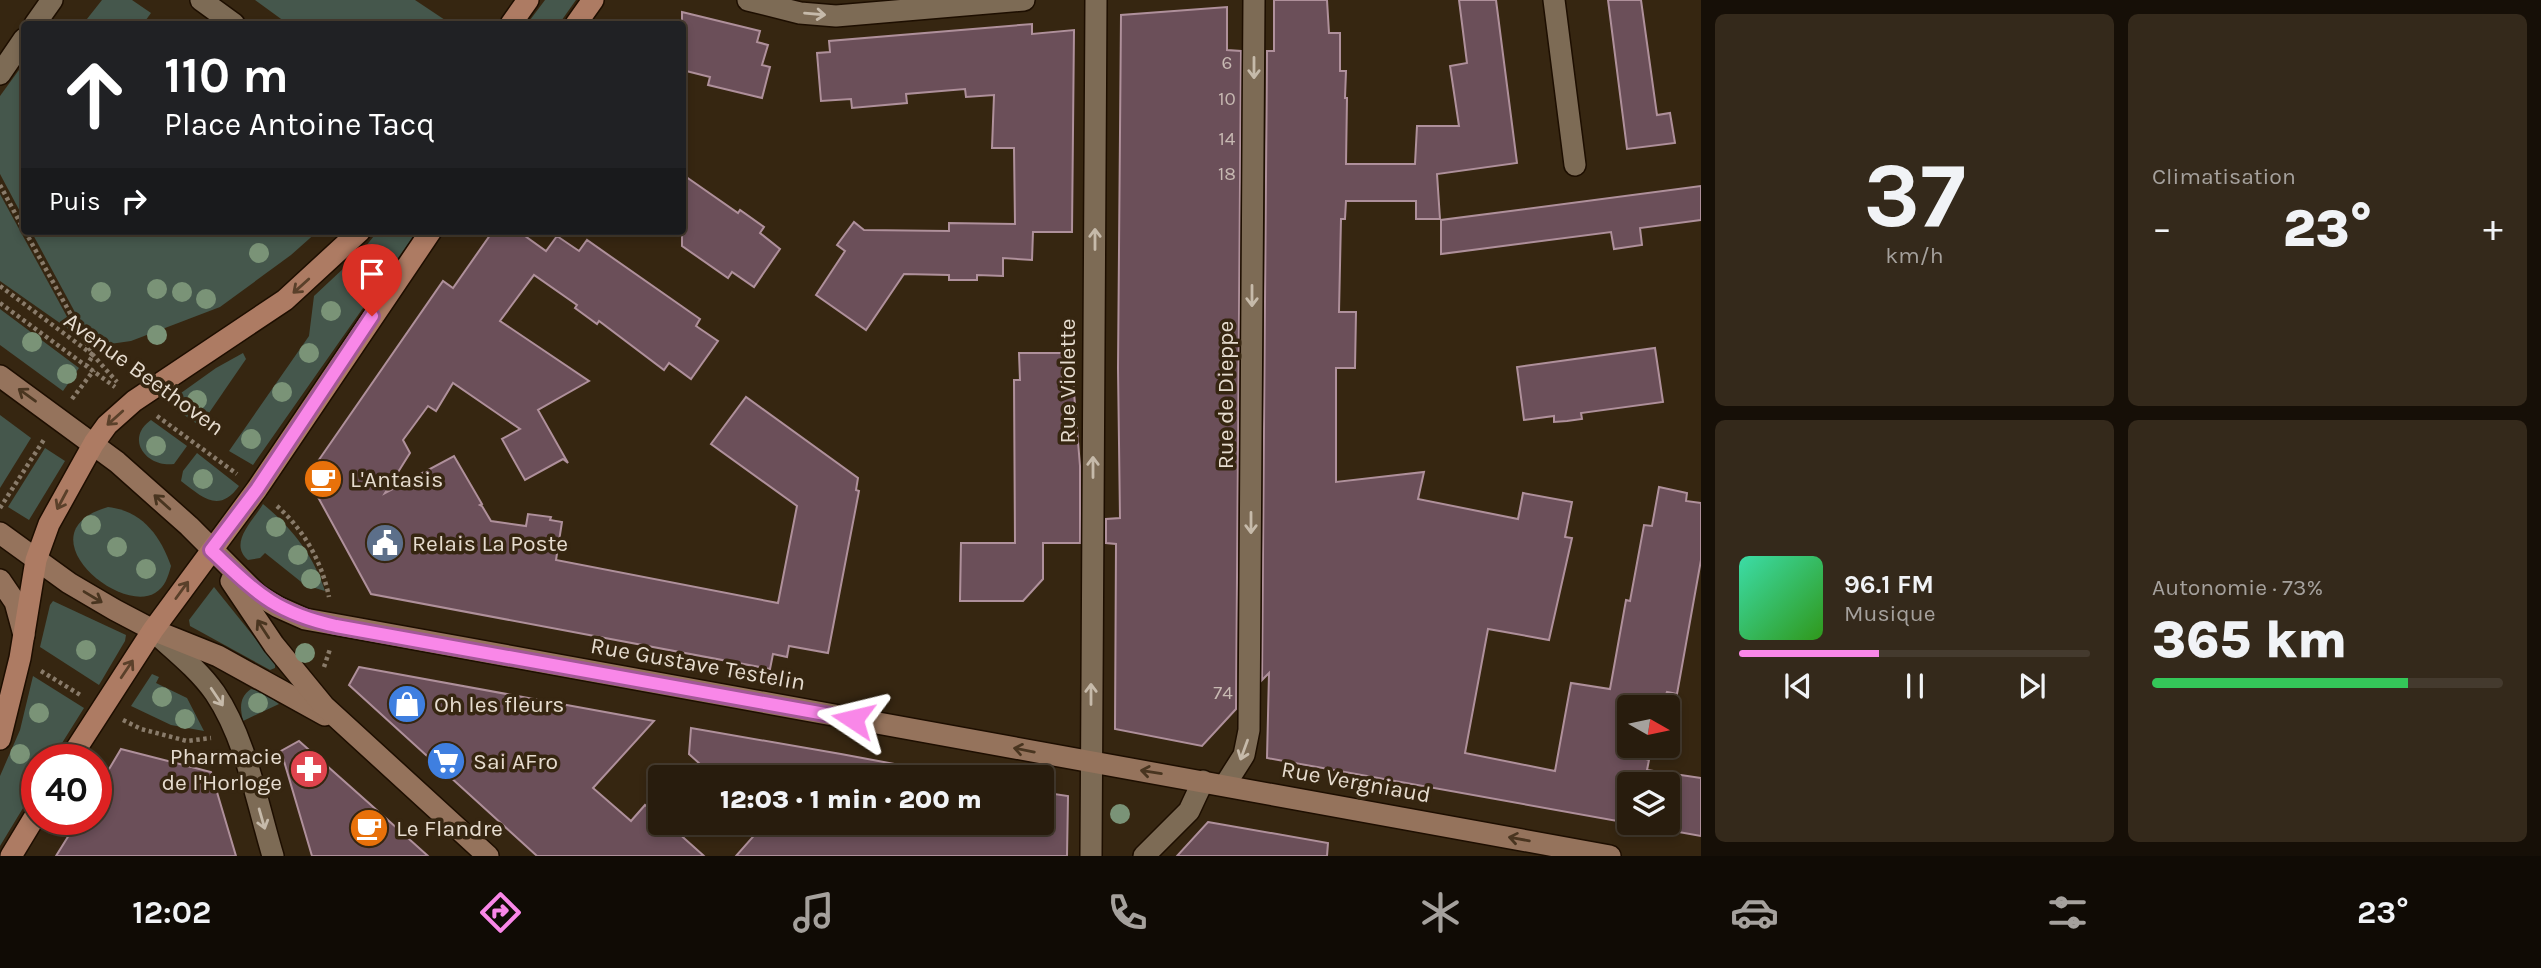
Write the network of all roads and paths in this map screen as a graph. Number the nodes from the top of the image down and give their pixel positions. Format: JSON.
{"nodes":[{"id":1,"x":52,"y":0,"type":"edge"},
{"id":2,"x":201,"y":0,"type":"edge"},
{"id":3,"x":528,"y":0,"type":"edge"},
{"id":4,"x":593,"y":0,"type":"edge"},
{"id":5,"x":748,"y":0,"type":"edge"},
{"id":6,"x":1024,"y":0,"type":"edge"},
{"id":7,"x":1096,"y":0,"type":"edge"},
{"id":8,"x":1254,"y":0,"type":"edge"},
{"id":9,"x":1554,"y":0,"type":"edge"},
{"id":10,"x":37,"y":21,"type":"edge"},
{"id":11,"x":230,"y":21,"type":"edge"},
{"id":12,"x":513,"y":21,"type":"edge"},
{"id":13,"x":578,"y":21,"type":"edge"},
{"id":14,"x":21,"y":43,"type":"edge"},
{"id":15,"x":0,"y":74,"type":"edge"},
{"id":16,"x":1575,"y":165,"type":"dead end"},
{"id":17,"x":0,"y":185,"type":"edge"},
{"id":18,"x":21,"y":223,"type":"edge"},
{"id":19,"x":28,"y":235,"type":"edge"},
{"id":20,"x":355,"y":235,"type":"edge"},
{"id":21,"x":428,"y":235,"type":"edge"},
{"id":22,"x":0,"y":286,"type":"edge"},
{"id":23,"x":0,"y":303,"type":"edge"},
{"id":24,"x":93,"y":355,"type":"junction"},
{"id":25,"x":87,"y":365,"type":"junction"},
{"id":26,"x":0,"y":376,"type":"edge"},
{"id":27,"x":134,"y":401,"type":"junction"},
{"id":28,"x":94,"y":443,"type":"junction"},
{"id":29,"x":257,"y":489,"type":"junction"},
{"id":30,"x":0,"y":533,"type":"edge"},
{"id":31,"x":211,"y":550,"type":"junction"},
{"id":32,"x":36,"y":560,"type":"junction"},
{"id":33,"x":0,"y":580,"type":"edge"},
{"id":34,"x":336,"y":626,"type":"junction"},
{"id":35,"x":153,"y":630,"type":"junction"},
{"id":36,"x":24,"y":635,"type":"junction"},
{"id":37,"x":20,"y":658,"type":"junction"},
{"id":38,"x":309,"y":688,"type":"junction"},
{"id":39,"x":101,"y":708,"type":"junction"},
{"id":40,"x":342,"y":725,"type":"junction"},
{"id":41,"x":237,"y":735,"type":"junction"},
{"id":42,"x":0,"y":739,"type":"edge"},
{"id":43,"x":79,"y":744,"type":"edge"},
{"id":44,"x":1091,"y":762,"type":"junction"},
{"id":45,"x":1203,"y":781,"type":"junction"},
{"id":46,"x":1225,"y":785,"type":"junction"},
{"id":47,"x":24,"y":835,"type":"edge"},
{"id":48,"x":11,"y":856,"type":"edge"},
{"id":49,"x":273,"y":856,"type":"edge"},
{"id":50,"x":488,"y":856,"type":"edge"},
{"id":51,"x":1091,"y":856,"type":"edge"},
{"id":52,"x":1144,"y":856,"type":"edge"},
{"id":53,"x":1610,"y":856,"type":"edge"}],
"edges":[{"from":1,"to":10,"type":"street"},
{"from":2,"to":11,"type":"street"},
{"from":3,"to":12,"type":"main road"},
{"from":4,"to":13,"type":"main road"},
{"from":5,"to":6,"type":"street","one_way":true},
{"from":44,"to":7,"type":"street","name":"Rue Violette","one_way":true},
{"from":8,"to":46,"type":"street","name":"Rue de Dieppe","one_way":true},
{"from":9,"to":16,"type":"street"},
{"from":14,"to":15,"type":"street"},
{"from":17,"to":18,"type":"path"},
{"from":19,"to":24,"type":"path"},
{"from":20,"to":27,"type":"main road","one_way":true},
{"from":21,"to":29,"type":"main road"},
{"from":22,"to":24,"type":"path"},
{"from":23,"to":25,"type":"path","name":"Avenue Beethoven"},
{"from":24,"to":25,"type":"path"},
{"from":24,"to":27,"type":"path"},
{"from":25,"to":27,"type":"path","name":"Avenue Beethoven"},
{"from":28,"to":26,"type":"street","one_way":true},
{"from":27,"to":28,"type":"main road","one_way":true},
{"from":27,"to":29,"type":"path","name":"Avenue Beethoven"},
{"from":31,"to":28,"type":"street","one_way":true},
{"from":28,"to":32,"type":"main road","one_way":true},
{"from":29,"to":31,"type":"main road"},
{"from":29,"to":34,"type":"path","name":"Avenue Beethoven"},
{"from":30,"to":32,"type":"street"},
{"from":31,"to":34,"type":"street","name":"Rue Gustave Testelin"},
{"from":35,"to":31,"type":"main road","one_way":true},
{"from":38,"to":31,"type":"street","one_way":true},
{"from":32,"to":35,"type":"street","one_way":true},
{"from":32,"to":36,"type":"main road"},
{"from":33,"to":36,"type":"street"},
{"from":34,"to":38,"type":"path"},
{"from":44,"to":34,"type":"street","name":"Rue Gustave Testelin","one_way":true},
{"from":39,"to":35,"type":"main road","one_way":true},
{"from":35,"to":40,"type":"street"},
{"from":35,"to":41,"type":"street","one_way":true},
{"from":36,"to":37,"type":"main road"},
{"from":37,"to":39,"type":"path"},
{"from":37,"to":42,"type":"main road"},
{"from":38,"to":40,"type":"street"},
{"from":39,"to":41,"type":"path"},
{"from":39,"to":43,"type":"main road"},
{"from":40,"to":50,"type":"street"},
{"from":41,"to":49,"type":"street","one_way":true},
{"from":45,"to":44,"type":"street","name":"Rue Vergniaud","one_way":true},
{"from":44,"to":51,"type":"street","name":"Rue Violette"},
{"from":45,"to":46,"type":"street","name":"Rue Vergniaud"},
{"from":45,"to":52,"type":"street"},
{"from":53,"to":46,"type":"street","name":"Rue Vergniaud","one_way":true},
{"from":47,"to":48,"type":"main road"}]}
